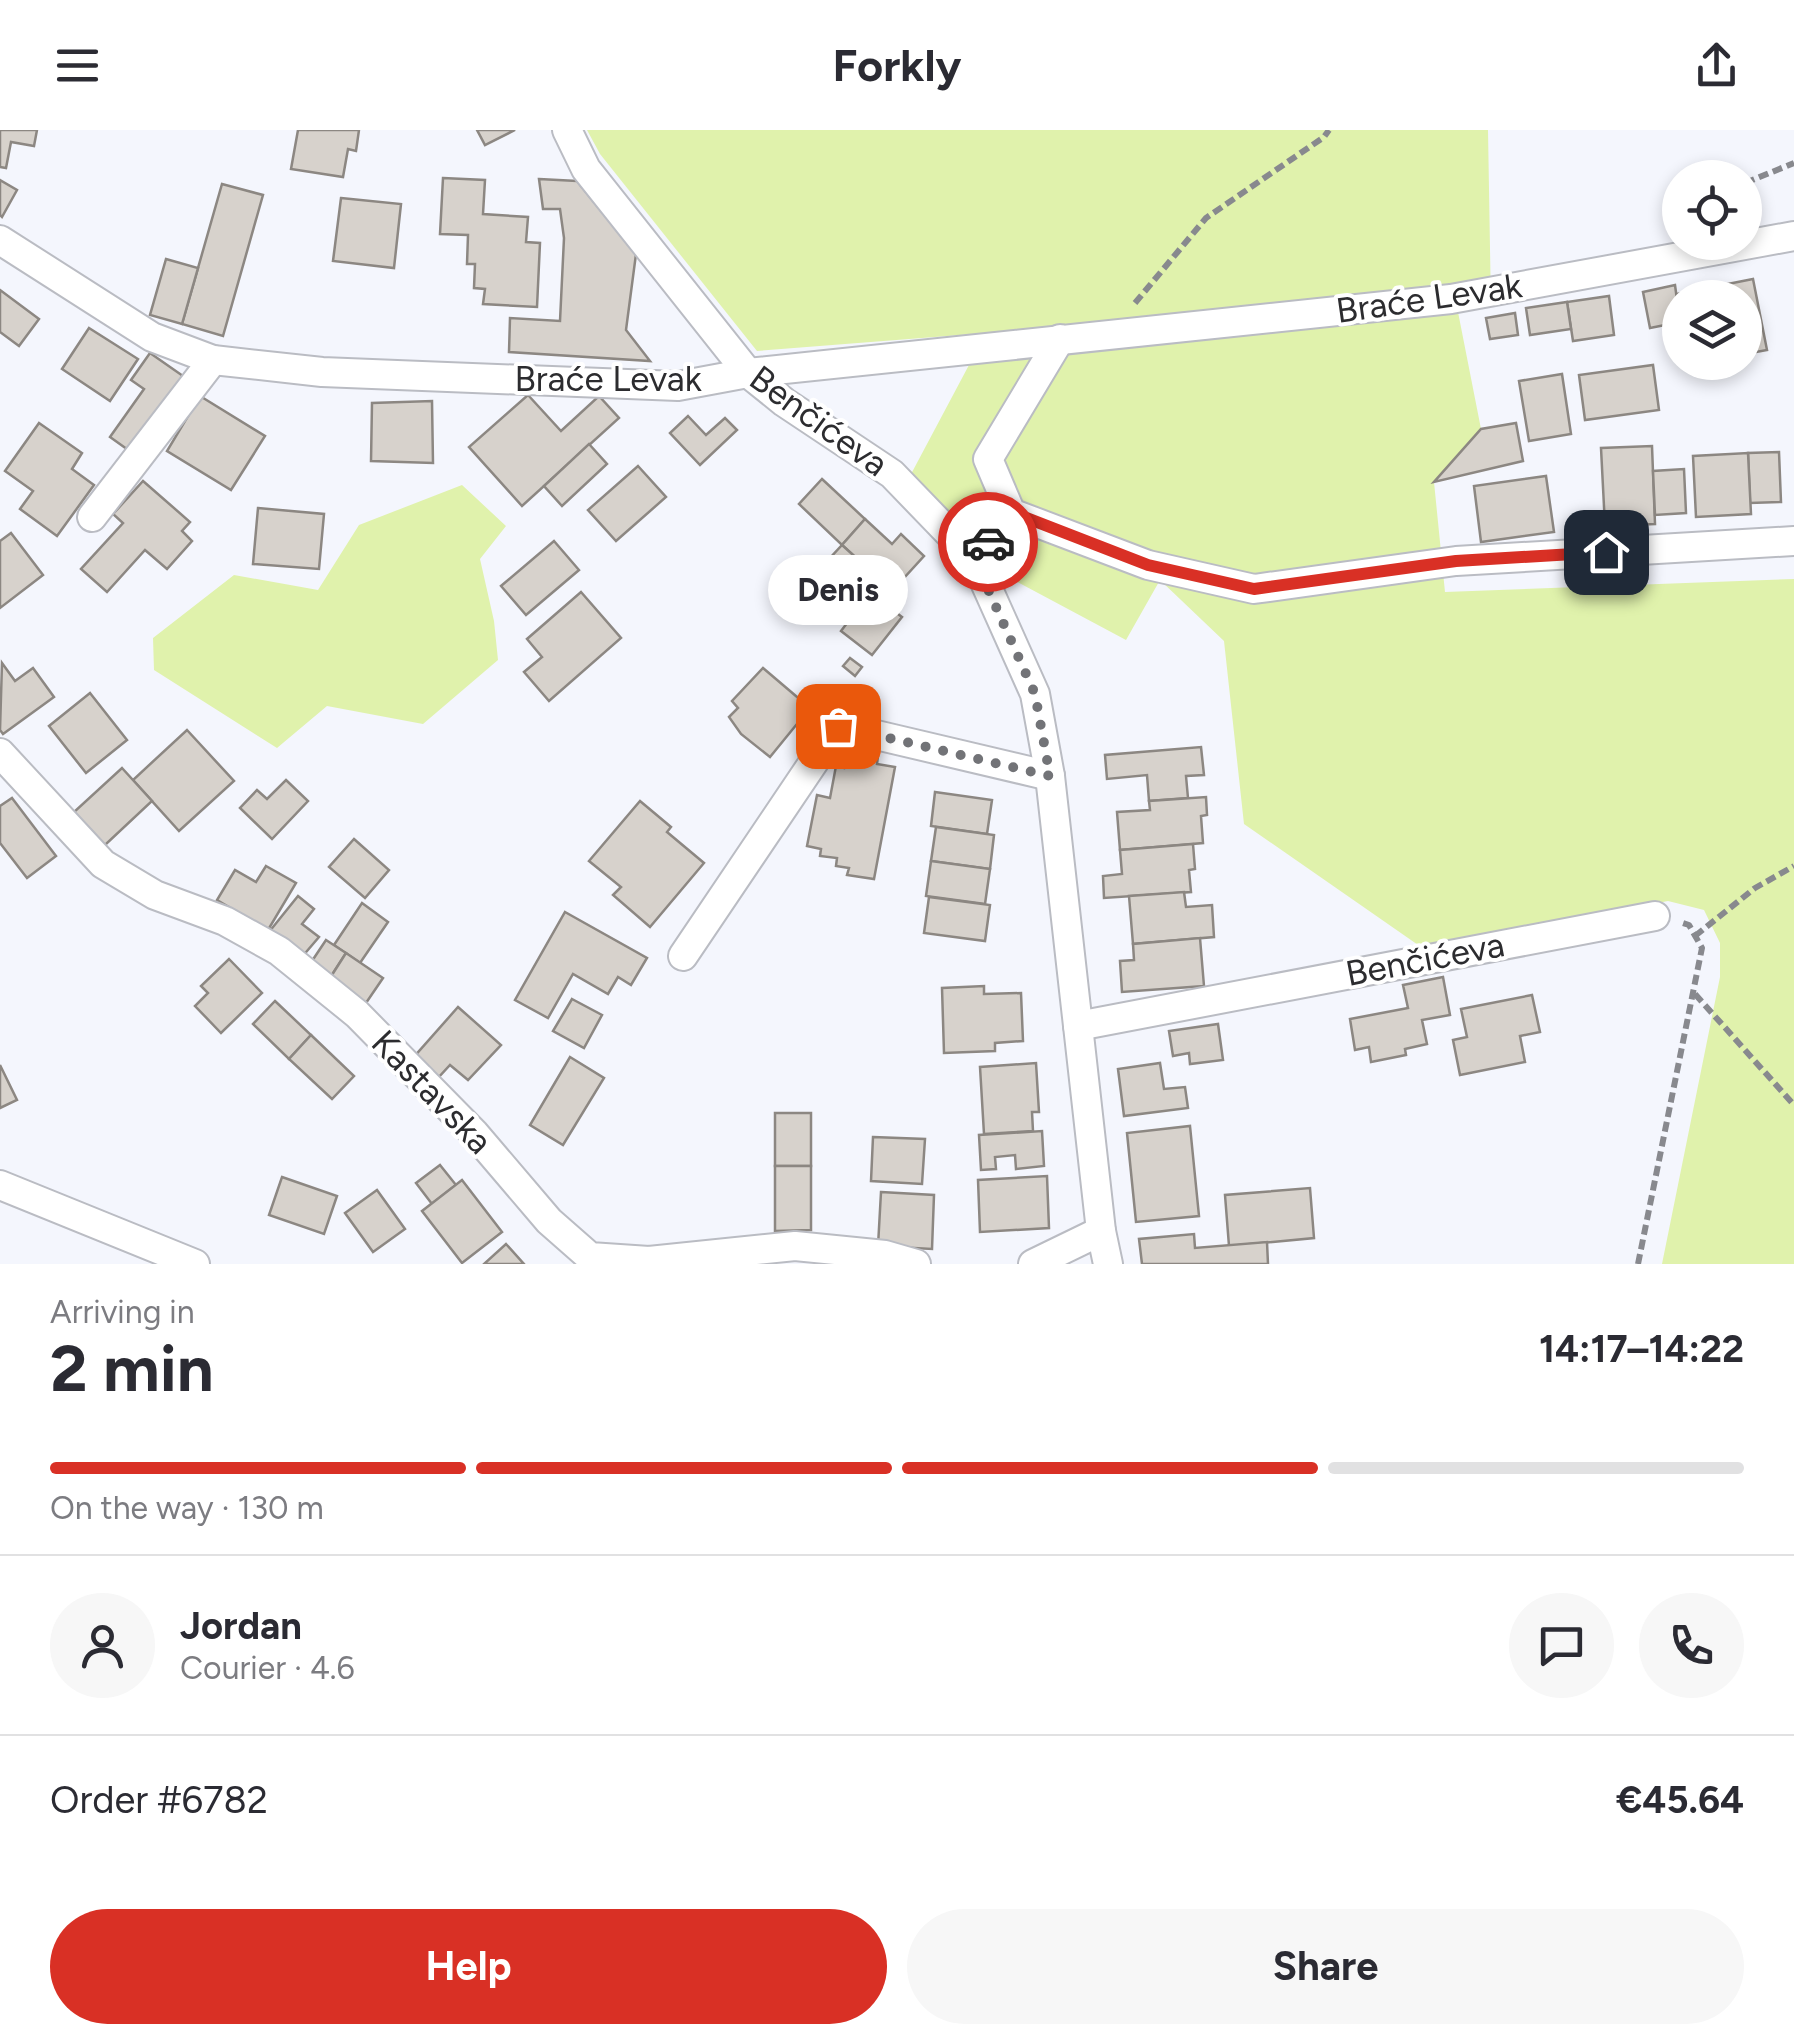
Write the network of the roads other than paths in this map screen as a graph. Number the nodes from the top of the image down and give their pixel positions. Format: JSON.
{"nodes":[{"id":1,"x":567,"y":130,"type":"edge"},
{"id":2,"x":1794,"y":236,"type":"edge"},
{"id":3,"x":0,"y":240,"type":"edge"},
{"id":4,"x":1060,"y":339,"type":"junction"},
{"id":5,"x":213,"y":360,"type":"junction"},
{"id":6,"x":748,"y":373,"type":"junction"},
{"id":7,"x":1011,"y":512,"type":"junction"},
{"id":8,"x":92,"y":517,"type":"dead end"},
{"id":9,"x":1794,"y":541,"type":"edge"},
{"id":10,"x":975,"y":560,"type":"junction"},
{"id":11,"x":0,"y":753,"type":"edge"},
{"id":12,"x":1050,"y":776,"type":"junction"},
{"id":13,"x":1655,"y":916,"type":"road end"},
{"id":14,"x":683,"y":956,"type":"dead end"},
{"id":15,"x":1078,"y":1026,"type":"junction"},
{"id":16,"x":0,"y":1184,"type":"edge"},
{"id":17,"x":1101,"y":1231,"type":"junction"},
{"id":18,"x":195,"y":1264,"type":"edge"},
{"id":19,"x":916,"y":1264,"type":"edge"},
{"id":20,"x":1034,"y":1264,"type":"edge"},
{"id":21,"x":1108,"y":1264,"type":"edge"}],
"edges":[{"from":1,"to":6,"type":"street","name":"Benčićeva"},
{"from":2,"to":4,"type":"street","name":"Braće Levak"},
{"from":3,"to":5,"type":"street","name":"Braće Levak"},
{"from":4,"to":6,"type":"street","name":"Braće Levak"},
{"from":4,"to":7,"type":"street"},
{"from":5,"to":6,"type":"street","name":"Braće Levak"},
{"from":5,"to":8,"type":"street"},
{"from":6,"to":10,"type":"street","name":"Benčićeva"},
{"from":7,"to":9,"type":"street"},
{"from":7,"to":10,"type":"street"},
{"from":10,"to":12,"type":"street","name":"Benčićeva"},
{"from":11,"to":19,"type":"street","name":"Kastavska"},
{"from":12,"to":14,"type":"street"},
{"from":12,"to":15,"type":"street","name":"Benčićeva"},
{"from":13,"to":15,"type":"street","name":"Benčićeva"},
{"from":15,"to":17,"type":"street","name":"Benčićeva"},
{"from":16,"to":18,"type":"street"},
{"from":17,"to":20,"type":"street"},
{"from":17,"to":21,"type":"street","name":"Benčićeva"}]}
